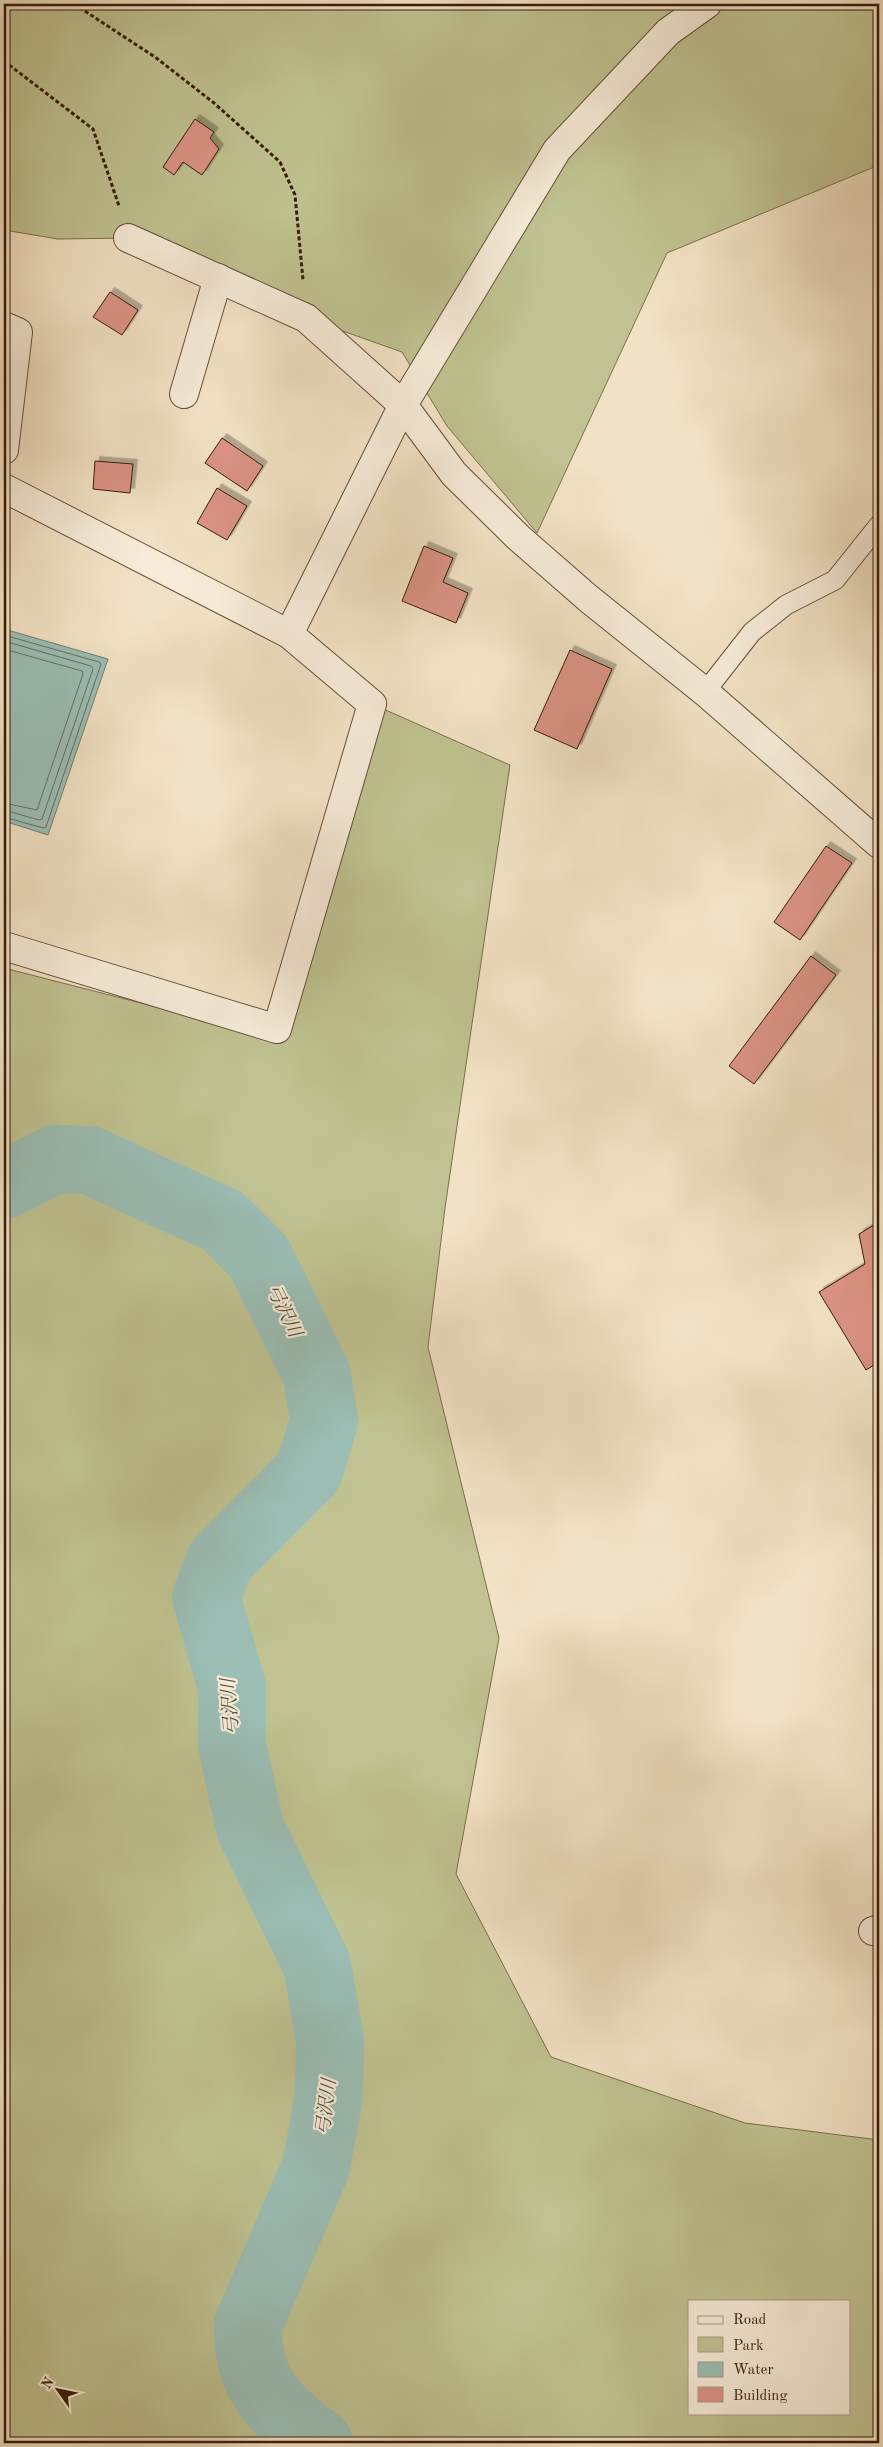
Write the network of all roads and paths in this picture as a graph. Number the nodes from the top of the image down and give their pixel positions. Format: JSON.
{"nodes":[{"id":1,"x":74,"y":4,"type":"edge"},
{"id":2,"x":707,"y":4,"type":"edge"},
{"id":3,"x":4,"y":62,"type":"edge"},
{"id":4,"x":128,"y":238,"type":"joint"},
{"id":5,"x":218,"y":278,"type":"junction"},
{"id":6,"x":306,"y":318,"type":"junction"},
{"id":7,"x":4,"y":326,"type":"edge"},
{"id":8,"x":184,"y":394,"type":"dead end"},
{"id":9,"x":403,"y":405,"type":"junction"},
{"id":10,"x":4,"y":450,"type":"edge"},
{"id":11,"x":4,"y":488,"type":"edge"},
{"id":12,"x":879,"y":525,"type":"edge"},
{"id":13,"x":289,"y":634,"type":"junction"},
{"id":14,"x":705,"y":692,"type":"junction"},
{"id":15,"x":879,"y":844,"type":"edge"},
{"id":16,"x":4,"y":946,"type":"edge"}],
"edges":[{"from":1,"to":6,"type":"path"},
{"from":2,"to":9,"type":"street"},
{"from":3,"to":4,"type":"path"},
{"from":4,"to":5,"type":"street"},
{"from":5,"to":6,"type":"street"},
{"from":5,"to":8,"type":"street"},
{"from":6,"to":9,"type":"street"},
{"from":7,"to":10,"type":"street"},
{"from":9,"to":13,"type":"street"},
{"from":9,"to":14,"type":"street"},
{"from":11,"to":13,"type":"street"},
{"from":12,"to":14,"type":"lane"},
{"from":13,"to":16,"type":"street"},
{"from":14,"to":15,"type":"street"}]}
